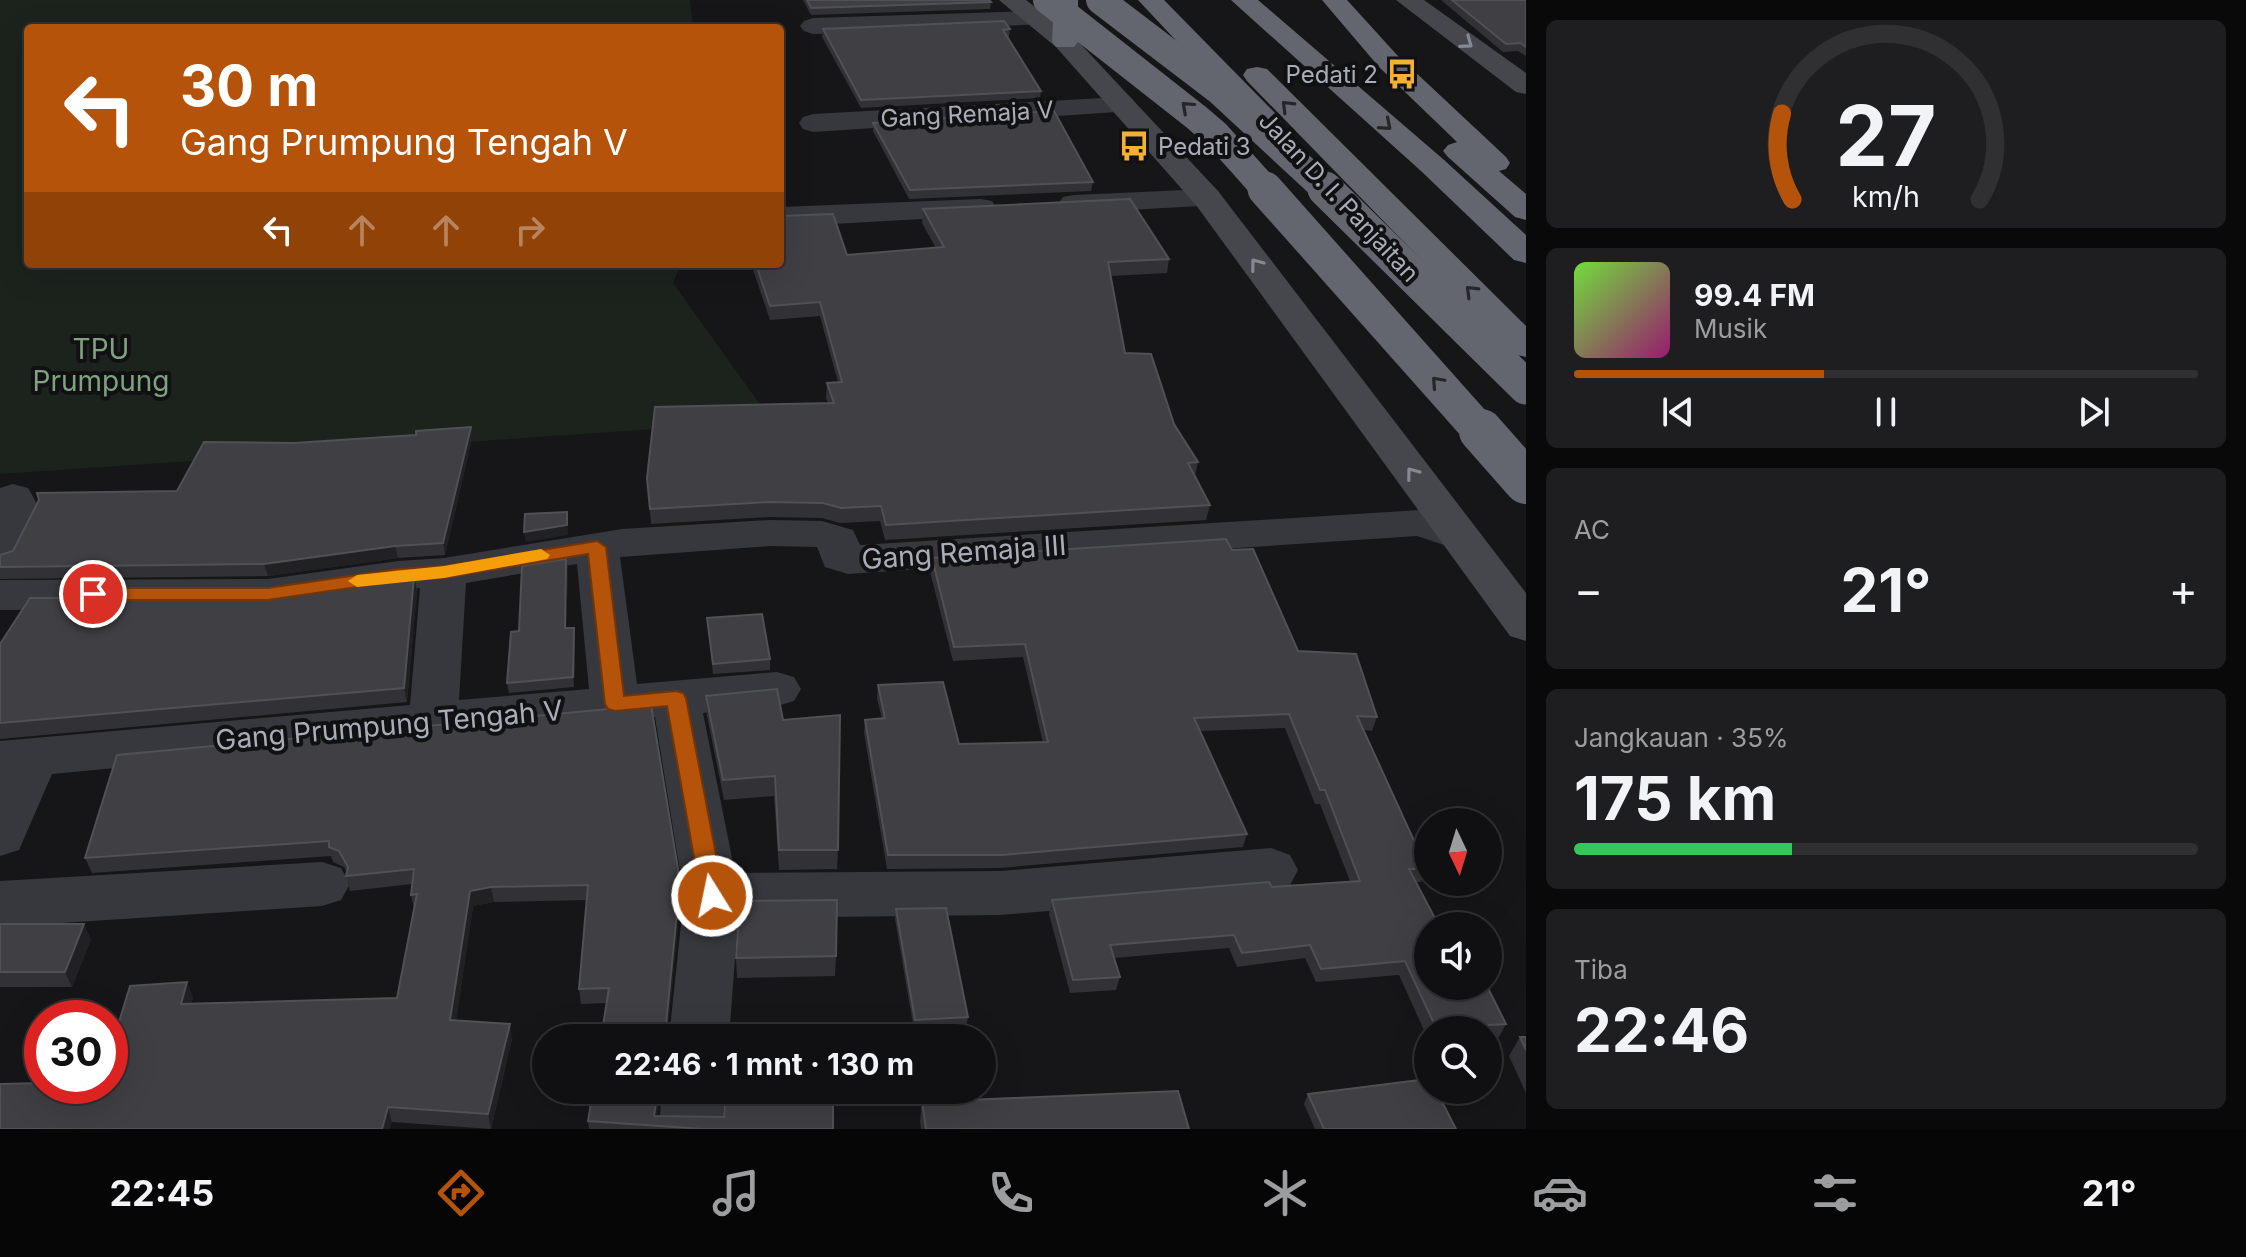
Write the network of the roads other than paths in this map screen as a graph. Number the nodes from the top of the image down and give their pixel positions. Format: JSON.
{"nodes":[{"id":1,"x":1011,"y":0,"type":"edge"},
{"id":2,"x":1066,"y":0,"type":"edge"},
{"id":3,"x":1100,"y":0,"type":"edge"},
{"id":4,"x":1150,"y":0,"type":"edge"},
{"id":5,"x":1181,"y":0,"type":"edge"},
{"id":6,"x":1243,"y":0,"type":"edge"},
{"id":7,"x":1281,"y":0,"type":"edge"},
{"id":8,"x":1334,"y":0,"type":"edge"},
{"id":9,"x":1408,"y":0,"type":"edge"},
{"id":10,"x":1041,"y":10,"type":"edge"},
{"id":11,"x":813,"y":26,"type":"dead end"},
{"id":12,"x":1065,"y":42,"type":"junction"},
{"id":13,"x":1526,"y":86,"type":"edge"},
{"id":14,"x":1122,"y":105,"type":"junction"},
{"id":15,"x":813,"y":123,"type":"dead end"},
{"id":16,"x":1526,"y":192,"type":"edge"},
{"id":17,"x":1207,"y":198,"type":"junction"},
{"id":18,"x":1526,"y":210,"type":"edge"},
{"id":19,"x":784,"y":217,"type":"edge"},
{"id":20,"x":1526,"y":253,"type":"edge"},
{"id":21,"x":1526,"y":346,"type":"edge"},
{"id":22,"x":1526,"y":387,"type":"edge"},
{"id":23,"x":1526,"y":397,"type":"edge"},
{"id":24,"x":1526,"y":482,"type":"edge"},
{"id":25,"x":13,"y":497,"type":"dead end"},
{"id":26,"x":1438,"y":521,"type":"junction"},
{"id":27,"x":597,"y":547,"type":"junction"},
{"id":28,"x":0,"y":552,"type":"edge"},
{"id":29,"x":444,"y":572,"type":"junction"},
{"id":30,"x":0,"y":595,"type":"edge"},
{"id":31,"x":1526,"y":625,"type":"edge"},
{"id":32,"x":777,"y":689,"type":"edge"},
{"id":33,"x":676,"y":698,"type":"junction"},
{"id":34,"x":615,"y":704,"type":"junction"},
{"id":35,"x":433,"y":721,"type":"junction"},
{"id":36,"x":16,"y":759,"type":"edge"},
{"id":37,"x":0,"y":835,"type":"edge"},
{"id":38,"x":1271,"y":870,"type":"dead end"},
{"id":39,"x":322,"y":884,"type":"dead end"},
{"id":40,"x":712,"y":896,"type":"junction"},
{"id":41,"x":0,"y":904,"type":"edge"},
{"id":42,"x":700,"y":1024,"type":"edge"},
{"id":43,"x":693,"y":1104,"type":"edge"},
{"id":44,"x":690,"y":1129,"type":"edge"}],
"edges":[{"from":1,"to":10,"type":"street"},
{"from":2,"to":12,"type":"highway"},
{"from":3,"to":22,"type":"highway","bridge":true},
{"from":4,"to":23,"type":"highway","name":"Jalan D. I. Panjaitan"},
{"from":21,"to":5,"type":"highway","one_way":true},
{"from":6,"to":20,"type":"highway","one_way":true},
{"from":7,"to":18,"type":"highway"},
{"from":8,"to":16,"type":"highway"},
{"from":9,"to":13,"type":"street","one_way":true},
{"from":10,"to":11,"type":"street"},
{"from":10,"to":12,"type":"street"},
{"from":24,"to":10,"type":"highway","one_way":true,"bridge":true},
{"from":12,"to":14,"type":"street"},
{"from":14,"to":15,"type":"street","name":"Gang Remaja V"},
{"from":14,"to":17,"type":"street"},
{"from":17,"to":19,"type":"street"},
{"from":26,"to":17,"type":"street","one_way":true},
{"from":25,"to":28,"type":"street"},
{"from":26,"to":27,"type":"street","name":"Gang Remaja III"},
{"from":26,"to":31,"type":"street"},
{"from":27,"to":29,"type":"street","name":"Gang Remaja III"},
{"from":27,"to":34,"type":"street"},
{"from":29,"to":30,"type":"street","name":"Gang Remaja III"},
{"from":29,"to":35,"type":"street"},
{"from":32,"to":33,"type":"street","name":"Gang Prumpung Tengah V"},
{"from":33,"to":34,"type":"street","name":"Gang Prumpung Tengah V"},
{"from":33,"to":40,"type":"street"},
{"from":34,"to":35,"type":"street","name":"Gang Prumpung Tengah V"},
{"from":35,"to":36,"type":"street","name":"Gang Prumpung Tengah V"},
{"from":36,"to":37,"type":"street"},
{"from":38,"to":40,"type":"street"},
{"from":39,"to":41,"type":"street"},
{"from":40,"to":42,"type":"street"},
{"from":43,"to":44,"type":"street"}]}
